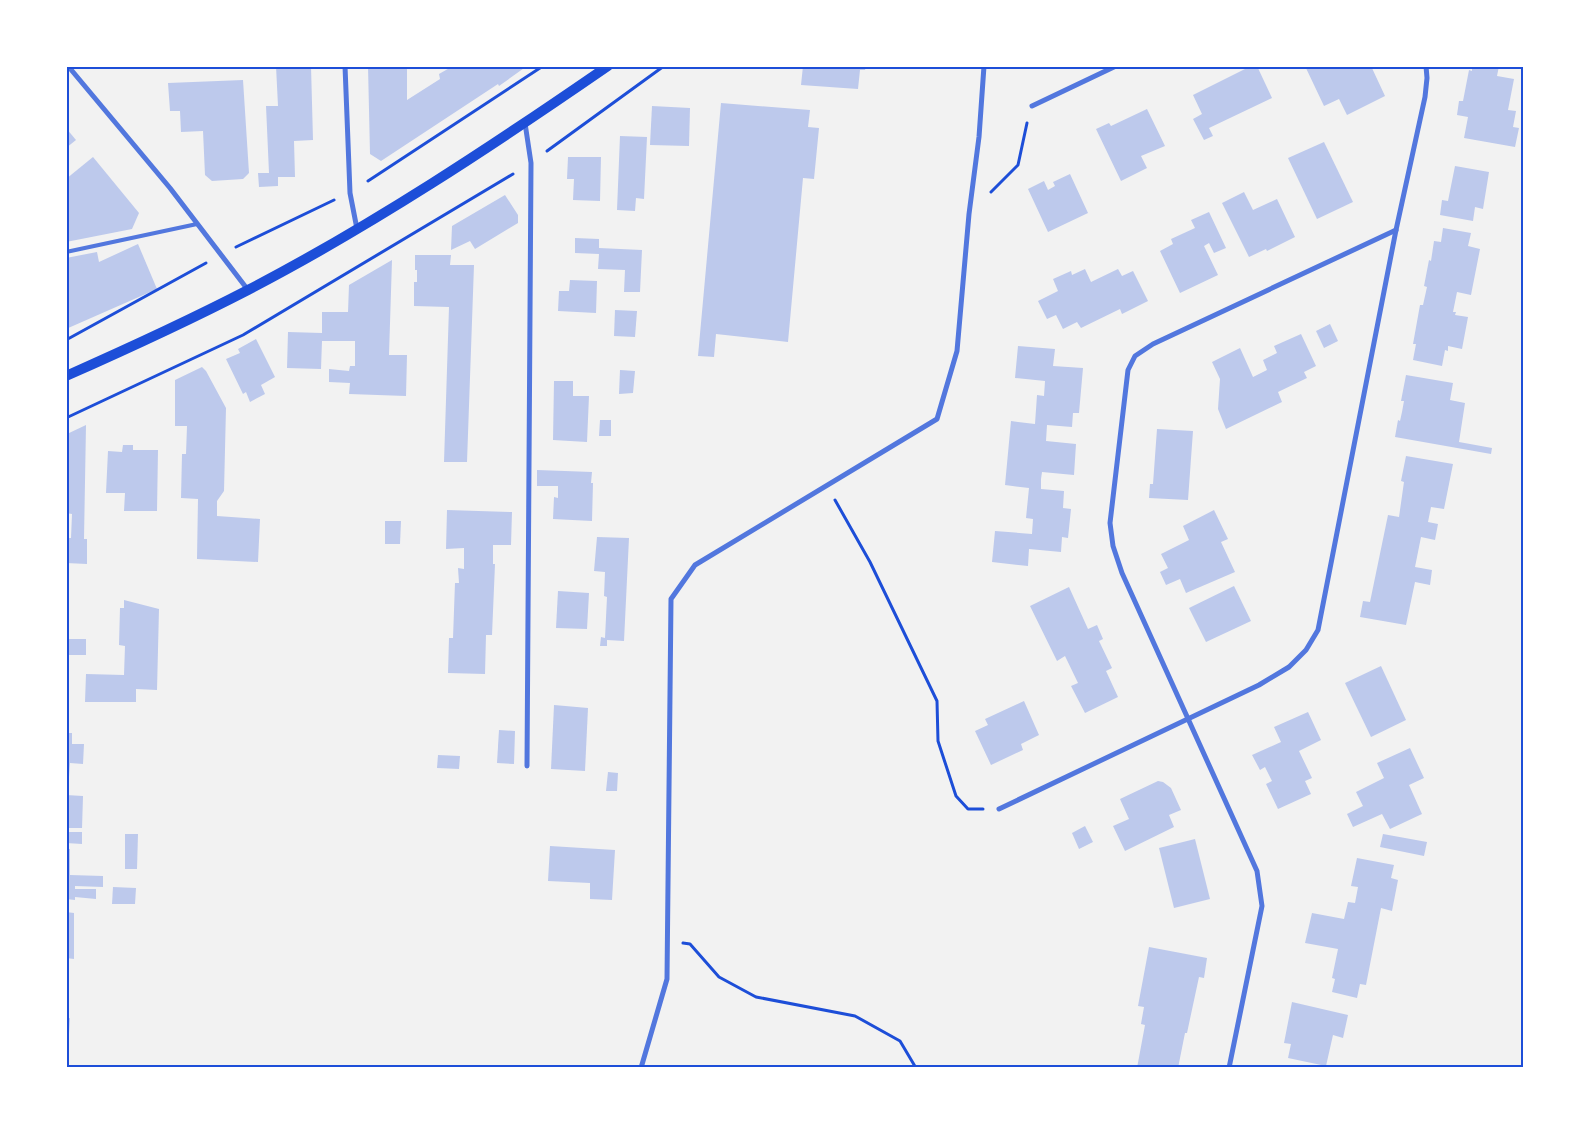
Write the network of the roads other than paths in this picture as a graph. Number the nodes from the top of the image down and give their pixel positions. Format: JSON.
{"nodes":[{"id":1,"x":68,"y":66,"type":"edge"},
{"id":2,"x":345,"y":66,"type":"edge"},
{"id":3,"x":608,"y":66,"type":"edge"},
{"id":4,"x":984,"y":66,"type":"edge"},
{"id":5,"x":1116,"y":66,"type":"edge"},
{"id":6,"x":1426,"y":66,"type":"edge"},
{"id":7,"x":1032,"y":106,"type":"road end"},
{"id":8,"x":525,"y":122,"type":"junction"},
{"id":9,"x":197,"y":224,"type":"junction"},
{"id":10,"x":357,"y":229,"type":"junction"},
{"id":11,"x":1396,"y":230,"type":"junction"},
{"id":12,"x":66,"y":252,"type":"edge"},
{"id":13,"x":248,"y":290,"type":"junction"},
{"id":14,"x":66,"y":376,"type":"edge"},
{"id":15,"x":1189,"y":719,"type":"junction"},
{"id":16,"x":527,"y":766,"type":"dead end"},
{"id":17,"x":999,"y":808,"type":"road end"},
{"id":18,"x":641,"y":1068,"type":"edge"},
{"id":19,"x":1229,"y":1068,"type":"edge"}],
"edges":[{"from":1,"to":9,"type":"street"},
{"from":2,"to":10,"type":"street"},
{"from":3,"to":8,"type":"main road"},
{"from":4,"to":18,"type":"street"},
{"from":5,"to":7,"type":"street"},
{"from":6,"to":11,"type":"street"},
{"from":8,"to":10,"type":"main road"},
{"from":8,"to":16,"type":"street"},
{"from":9,"to":12,"type":"lane"},
{"from":9,"to":13,"type":"street"},
{"from":10,"to":13,"type":"main road"},
{"from":11,"to":15,"type":"street"},
{"from":11,"to":15,"type":"street"},
{"from":13,"to":14,"type":"main road"},
{"from":15,"to":17,"type":"street"},
{"from":15,"to":19,"type":"street"}]}
